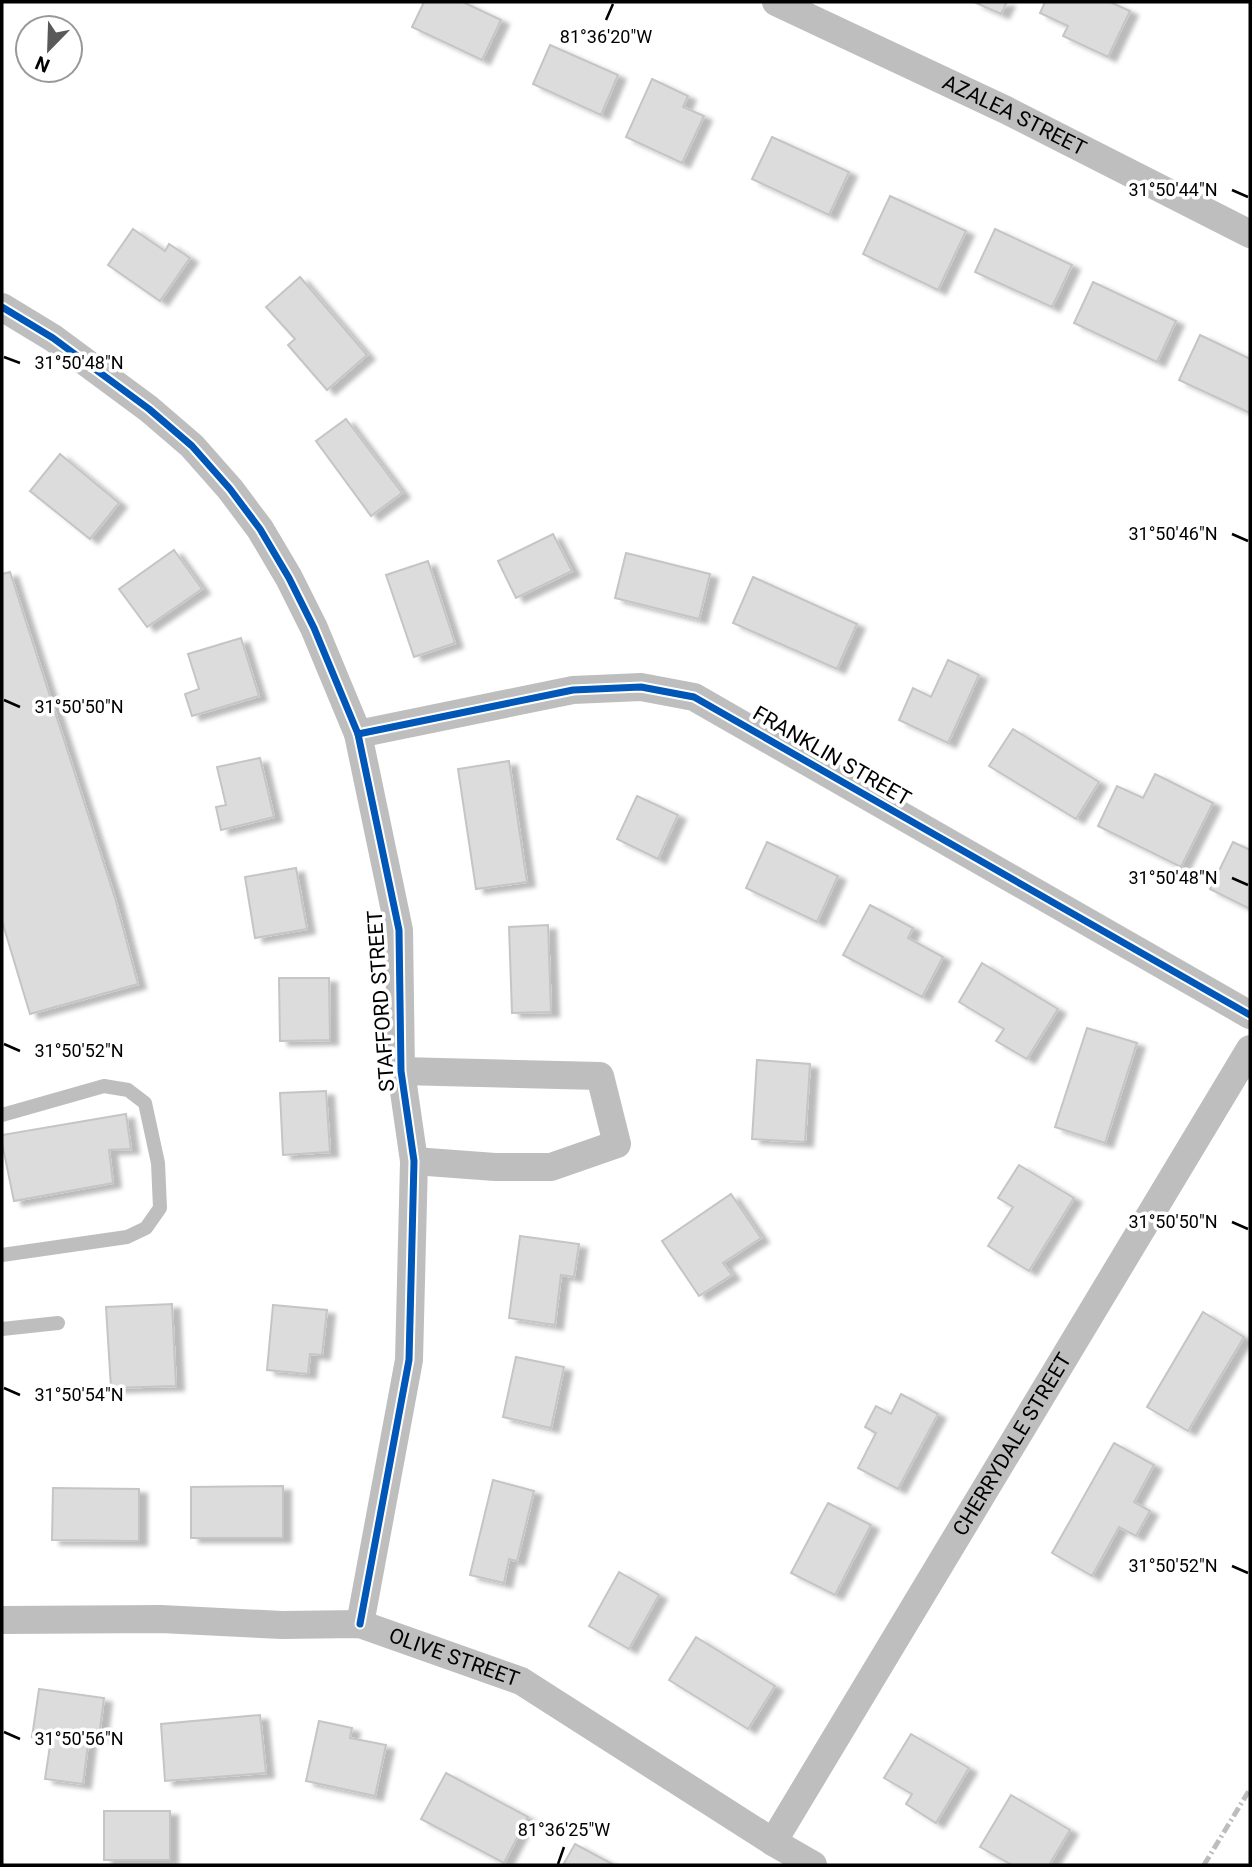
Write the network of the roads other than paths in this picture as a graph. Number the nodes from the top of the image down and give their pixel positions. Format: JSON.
{"nodes":[{"id":1,"x":776,"y":2,"type":"edge"},
{"id":2,"x":1250,"y":234,"type":"edge"},
{"id":3,"x":2,"y":307,"type":"edge"},
{"id":4,"x":358,"y":734,"type":"junction"},
{"id":5,"x":1250,"y":1015,"type":"edge"},
{"id":6,"x":1250,"y":1049,"type":"edge"},
{"id":7,"x":401,"y":1071,"type":"junction"},
{"id":8,"x":2,"y":1115,"type":"edge"},
{"id":9,"x":414,"y":1161,"type":"junction"},
{"id":10,"x":2,"y":1255,"type":"edge"},
{"id":11,"x":58,"y":1323,"type":"dead end"},
{"id":12,"x":2,"y":1329,"type":"edge"},
{"id":13,"x":2,"y":1620,"type":"edge"},
{"id":14,"x":360,"y":1624,"type":"junction"},
{"id":15,"x":773,"y":1842,"type":"junction"},
{"id":16,"x":813,"y":1865,"type":"edge"}],
"edges":[{"from":1,"to":2,"type":"street","name":"AZALEA STREET"},
{"from":3,"to":4,"type":"street","name":"STAFFORD STREET"},
{"from":4,"to":5,"type":"street","name":"FRANKLIN STREET"},
{"from":4,"to":7,"type":"street","name":"STAFFORD STREET"},
{"from":6,"to":15,"type":"street","name":"CHERRYDALE STREET"},
{"from":7,"to":9,"type":"street","name":"STAFFORD STREET"},
{"from":7,"to":9,"type":"street"},
{"from":8,"to":10,"type":"lane"},
{"from":9,"to":14,"type":"street","name":"STAFFORD STREET"},
{"from":11,"to":12,"type":"lane"},
{"from":13,"to":14,"type":"street","name":"OLIVE STREET"},
{"from":14,"to":15,"type":"street","name":"OLIVE STREET"},
{"from":15,"to":16,"type":"street","name":"OLIVE STREET"}]}
